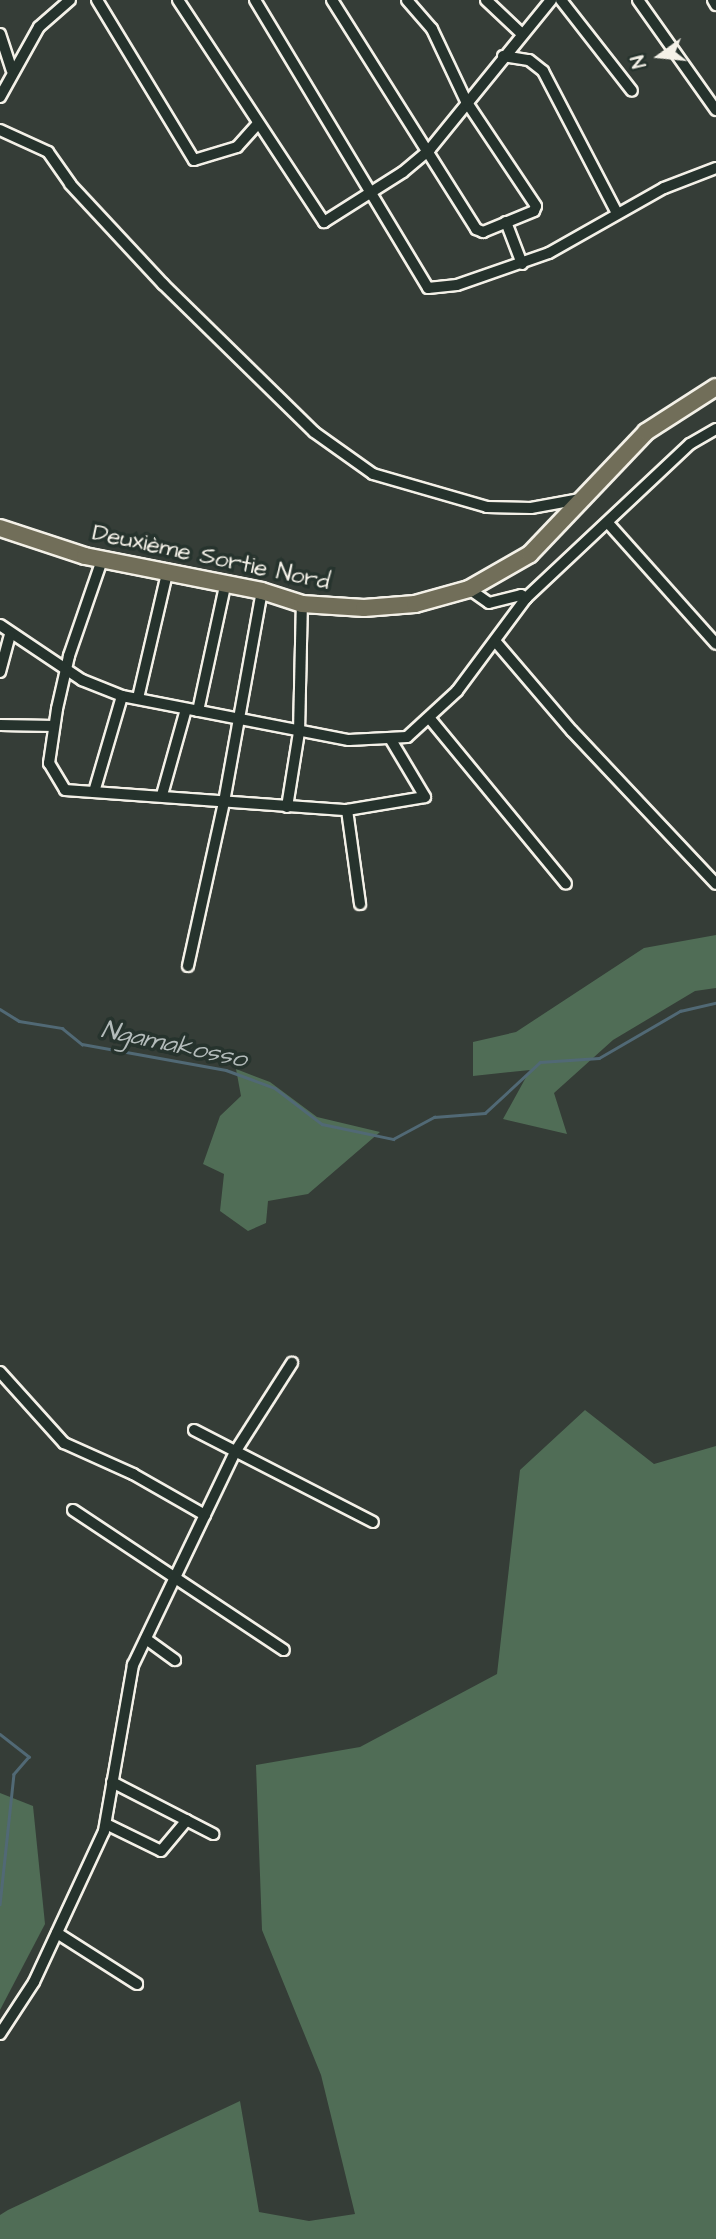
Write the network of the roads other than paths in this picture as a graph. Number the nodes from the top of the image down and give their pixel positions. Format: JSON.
{"nodes":[{"id":1,"x":97,"y":0,"type":"edge"},
{"id":2,"x":178,"y":0,"type":"edge"},
{"id":3,"x":255,"y":0,"type":"edge"},
{"id":4,"x":332,"y":0,"type":"edge"},
{"id":5,"x":407,"y":0,"type":"edge"},
{"id":6,"x":486,"y":0,"type":"edge"},
{"id":7,"x":551,"y":0,"type":"edge"},
{"id":8,"x":561,"y":0,"type":"edge"},
{"id":9,"x":638,"y":0,"type":"edge"},
{"id":10,"x":713,"y":0,"type":"edge"},
{"id":11,"x":65,"y":1,"type":"edge"},
{"id":12,"x":716,"y":5,"type":"edge"},
{"id":13,"x":522,"y":34,"type":"junction"},
{"id":14,"x":1,"y":38,"type":"edge"},
{"id":15,"x":503,"y":56,"type":"junction"},
{"id":16,"x":12,"y":70,"type":"junction"},
{"id":17,"x":632,"y":90,"type":"dead end"},
{"id":18,"x":0,"y":97,"type":"edge"},
{"id":19,"x":466,"y":101,"type":"junction"},
{"id":20,"x":716,"y":110,"type":"edge"},
{"id":21,"x":258,"y":124,"type":"junction"},
{"id":22,"x":0,"y":130,"type":"edge"},
{"id":23,"x":429,"y":149,"type":"junction"},
{"id":24,"x":716,"y":168,"type":"edge"},
{"id":25,"x":369,"y":191,"type":"junction"},
{"id":26,"x":617,"y":213,"type":"junction"},
{"id":27,"x":506,"y":222,"type":"junction"},
{"id":28,"x":522,"y":264,"type":"junction"},
{"id":29,"x":716,"y":387,"type":"edge"},
{"id":30,"x":716,"y":429,"type":"edge"},
{"id":31,"x":584,"y":498,"type":"junction"},
{"id":32,"x":608,"y":523,"type":"junction"},
{"id":33,"x":0,"y":528,"type":"edge"},
{"id":34,"x":102,"y":560,"type":"junction"},
{"id":35,"x":167,"y":573,"type":"junction"},
{"id":36,"x":225,"y":586,"type":"junction"},
{"id":37,"x":469,"y":589,"type":"junction"},
{"id":38,"x":262,"y":591,"type":"junction"},
{"id":39,"x":526,"y":598,"type":"junction"},
{"id":40,"x":302,"y":604,"type":"junction"},
{"id":41,"x":0,"y":625,"type":"edge"},
{"id":42,"x":10,"y":635,"type":"junction"},
{"id":43,"x":495,"y":640,"type":"junction"},
{"id":44,"x":716,"y":644,"type":"edge"},
{"id":45,"x":65,"y":669,"type":"junction"},
{"id":46,"x":0,"y":672,"type":"edge"},
{"id":47,"x":122,"y":696,"type":"junction"},
{"id":48,"x":138,"y":698,"type":"junction"},
{"id":49,"x":186,"y":709,"type":"junction"},
{"id":50,"x":198,"y":711,"type":"junction"},
{"id":51,"x":240,"y":717,"type":"junction"},
{"id":52,"x":431,"y":720,"type":"junction"},
{"id":53,"x":0,"y":725,"type":"edge"},
{"id":54,"x":54,"y":726,"type":"junction"},
{"id":55,"x":299,"y":732,"type":"junction"},
{"id":56,"x":391,"y":740,"type":"junction"},
{"id":57,"x":94,"y":792,"type":"junction"},
{"id":58,"x":162,"y":795,"type":"junction"},
{"id":59,"x":224,"y":803,"type":"junction"},
{"id":60,"x":287,"y":807,"type":"junction"},
{"id":61,"x":346,"y":810,"type":"junction"},
{"id":62,"x":566,"y":884,"type":"dead end"},
{"id":63,"x":716,"y":884,"type":"edge"},
{"id":64,"x":360,"y":904,"type":"dead end"},
{"id":65,"x":187,"y":966,"type":"dead end"},
{"id":66,"x":292,"y":1363,"type":"dead end"},
{"id":67,"x":0,"y":1372,"type":"edge"},
{"id":68,"x":194,"y":1430,"type":"dead end"},
{"id":69,"x":235,"y":1452,"type":"junction"},
{"id":70,"x":73,"y":1510,"type":"dead end"},
{"id":71,"x":205,"y":1515,"type":"junction"},
{"id":72,"x":373,"y":1522,"type":"dead end"},
{"id":73,"x":174,"y":1579,"type":"junction"},
{"id":74,"x":146,"y":1639,"type":"junction"},
{"id":75,"x":284,"y":1650,"type":"dead end"},
{"id":76,"x":175,"y":1660,"type":"dead end"},
{"id":77,"x":112,"y":1782,"type":"junction"},
{"id":78,"x":187,"y":1820,"type":"junction"},
{"id":79,"x":106,"y":1824,"type":"junction"},
{"id":80,"x":213,"y":1834,"type":"dead end"},
{"id":81,"x":57,"y":1933,"type":"junction"},
{"id":82,"x":137,"y":1984,"type":"dead end"},
{"id":83,"x":0,"y":2034,"type":"edge"}],
"edges":[{"from":1,"to":21,"type":"street"},
{"from":2,"to":21,"type":"street"},
{"from":3,"to":25,"type":"street"},
{"from":4,"to":23,"type":"street"},
{"from":5,"to":19,"type":"street"},
{"from":6,"to":13,"type":"street"},
{"from":7,"to":13,"type":"street"},
{"from":8,"to":17,"type":"street"},
{"from":9,"to":20,"type":"street"},
{"from":10,"to":12,"type":"street"},
{"from":11,"to":16,"type":"street"},
{"from":13,"to":15,"type":"street"},
{"from":14,"to":16,"type":"street"},
{"from":15,"to":19,"type":"street"},
{"from":15,"to":26,"type":"street"},
{"from":16,"to":18,"type":"street"},
{"from":19,"to":23,"type":"street"},
{"from":19,"to":27,"type":"street"},
{"from":21,"to":25,"type":"street"},
{"from":22,"to":31,"type":"street"},
{"from":23,"to":25,"type":"street"},
{"from":23,"to":27,"type":"street"},
{"from":24,"to":26,"type":"street"},
{"from":25,"to":28,"type":"street"},
{"from":26,"to":28,"type":"street"},
{"from":27,"to":28,"type":"street"},
{"from":29,"to":31,"type":"main road","name":"Deuxième Sortie Nord"},
{"from":30,"to":32,"type":"street"},
{"from":31,"to":37,"type":"main road","name":"Deuxième Sortie Nord"},
{"from":32,"to":39,"type":"street"},
{"from":32,"to":44,"type":"street"},
{"from":33,"to":34,"type":"main road","name":"Deuxième Sortie Nord"},
{"from":34,"to":35,"type":"main road","name":"Deuxième Sortie Nord"},
{"from":34,"to":45,"type":"street"},
{"from":35,"to":36,"type":"main road","name":"Deuxième Sortie Nord"},
{"from":35,"to":48,"type":"street"},
{"from":36,"to":38,"type":"main road","name":"Deuxième Sortie Nord"},
{"from":36,"to":50,"type":"street"},
{"from":37,"to":39,"type":"street"},
{"from":37,"to":40,"type":"main road","name":"Deuxième Sortie Nord"},
{"from":38,"to":40,"type":"main road","name":"Deuxième Sortie Nord"},
{"from":38,"to":51,"type":"street"},
{"from":39,"to":43,"type":"street"},
{"from":40,"to":55,"type":"street"},
{"from":41,"to":42,"type":"street"},
{"from":42,"to":45,"type":"street"},
{"from":42,"to":46,"type":"street"},
{"from":43,"to":52,"type":"street"},
{"from":43,"to":63,"type":"street"},
{"from":45,"to":47,"type":"street"},
{"from":45,"to":54,"type":"street"},
{"from":47,"to":48,"type":"street"},
{"from":47,"to":57,"type":"street"},
{"from":48,"to":49,"type":"street"},
{"from":49,"to":50,"type":"street"},
{"from":49,"to":58,"type":"street"},
{"from":50,"to":51,"type":"street"},
{"from":51,"to":55,"type":"street"},
{"from":51,"to":59,"type":"street"},
{"from":52,"to":56,"type":"street"},
{"from":52,"to":62,"type":"street"},
{"from":53,"to":54,"type":"street"},
{"from":54,"to":57,"type":"street"},
{"from":55,"to":56,"type":"street"},
{"from":55,"to":60,"type":"street"},
{"from":56,"to":61,"type":"street"},
{"from":57,"to":58,"type":"street"},
{"from":58,"to":59,"type":"street"},
{"from":59,"to":60,"type":"street"},
{"from":59,"to":65,"type":"street"},
{"from":60,"to":61,"type":"street"},
{"from":61,"to":64,"type":"street"},
{"from":66,"to":69,"type":"street"},
{"from":67,"to":71,"type":"street"},
{"from":68,"to":69,"type":"street"},
{"from":69,"to":71,"type":"street"},
{"from":69,"to":72,"type":"street"},
{"from":70,"to":73,"type":"street"},
{"from":71,"to":73,"type":"street"},
{"from":73,"to":74,"type":"street"},
{"from":73,"to":75,"type":"street"},
{"from":74,"to":76,"type":"street"},
{"from":74,"to":77,"type":"street"},
{"from":77,"to":78,"type":"street"},
{"from":77,"to":79,"type":"street"},
{"from":78,"to":79,"type":"street"},
{"from":78,"to":80,"type":"street"},
{"from":79,"to":81,"type":"street"},
{"from":81,"to":82,"type":"street"},
{"from":81,"to":83,"type":"street"}]}
